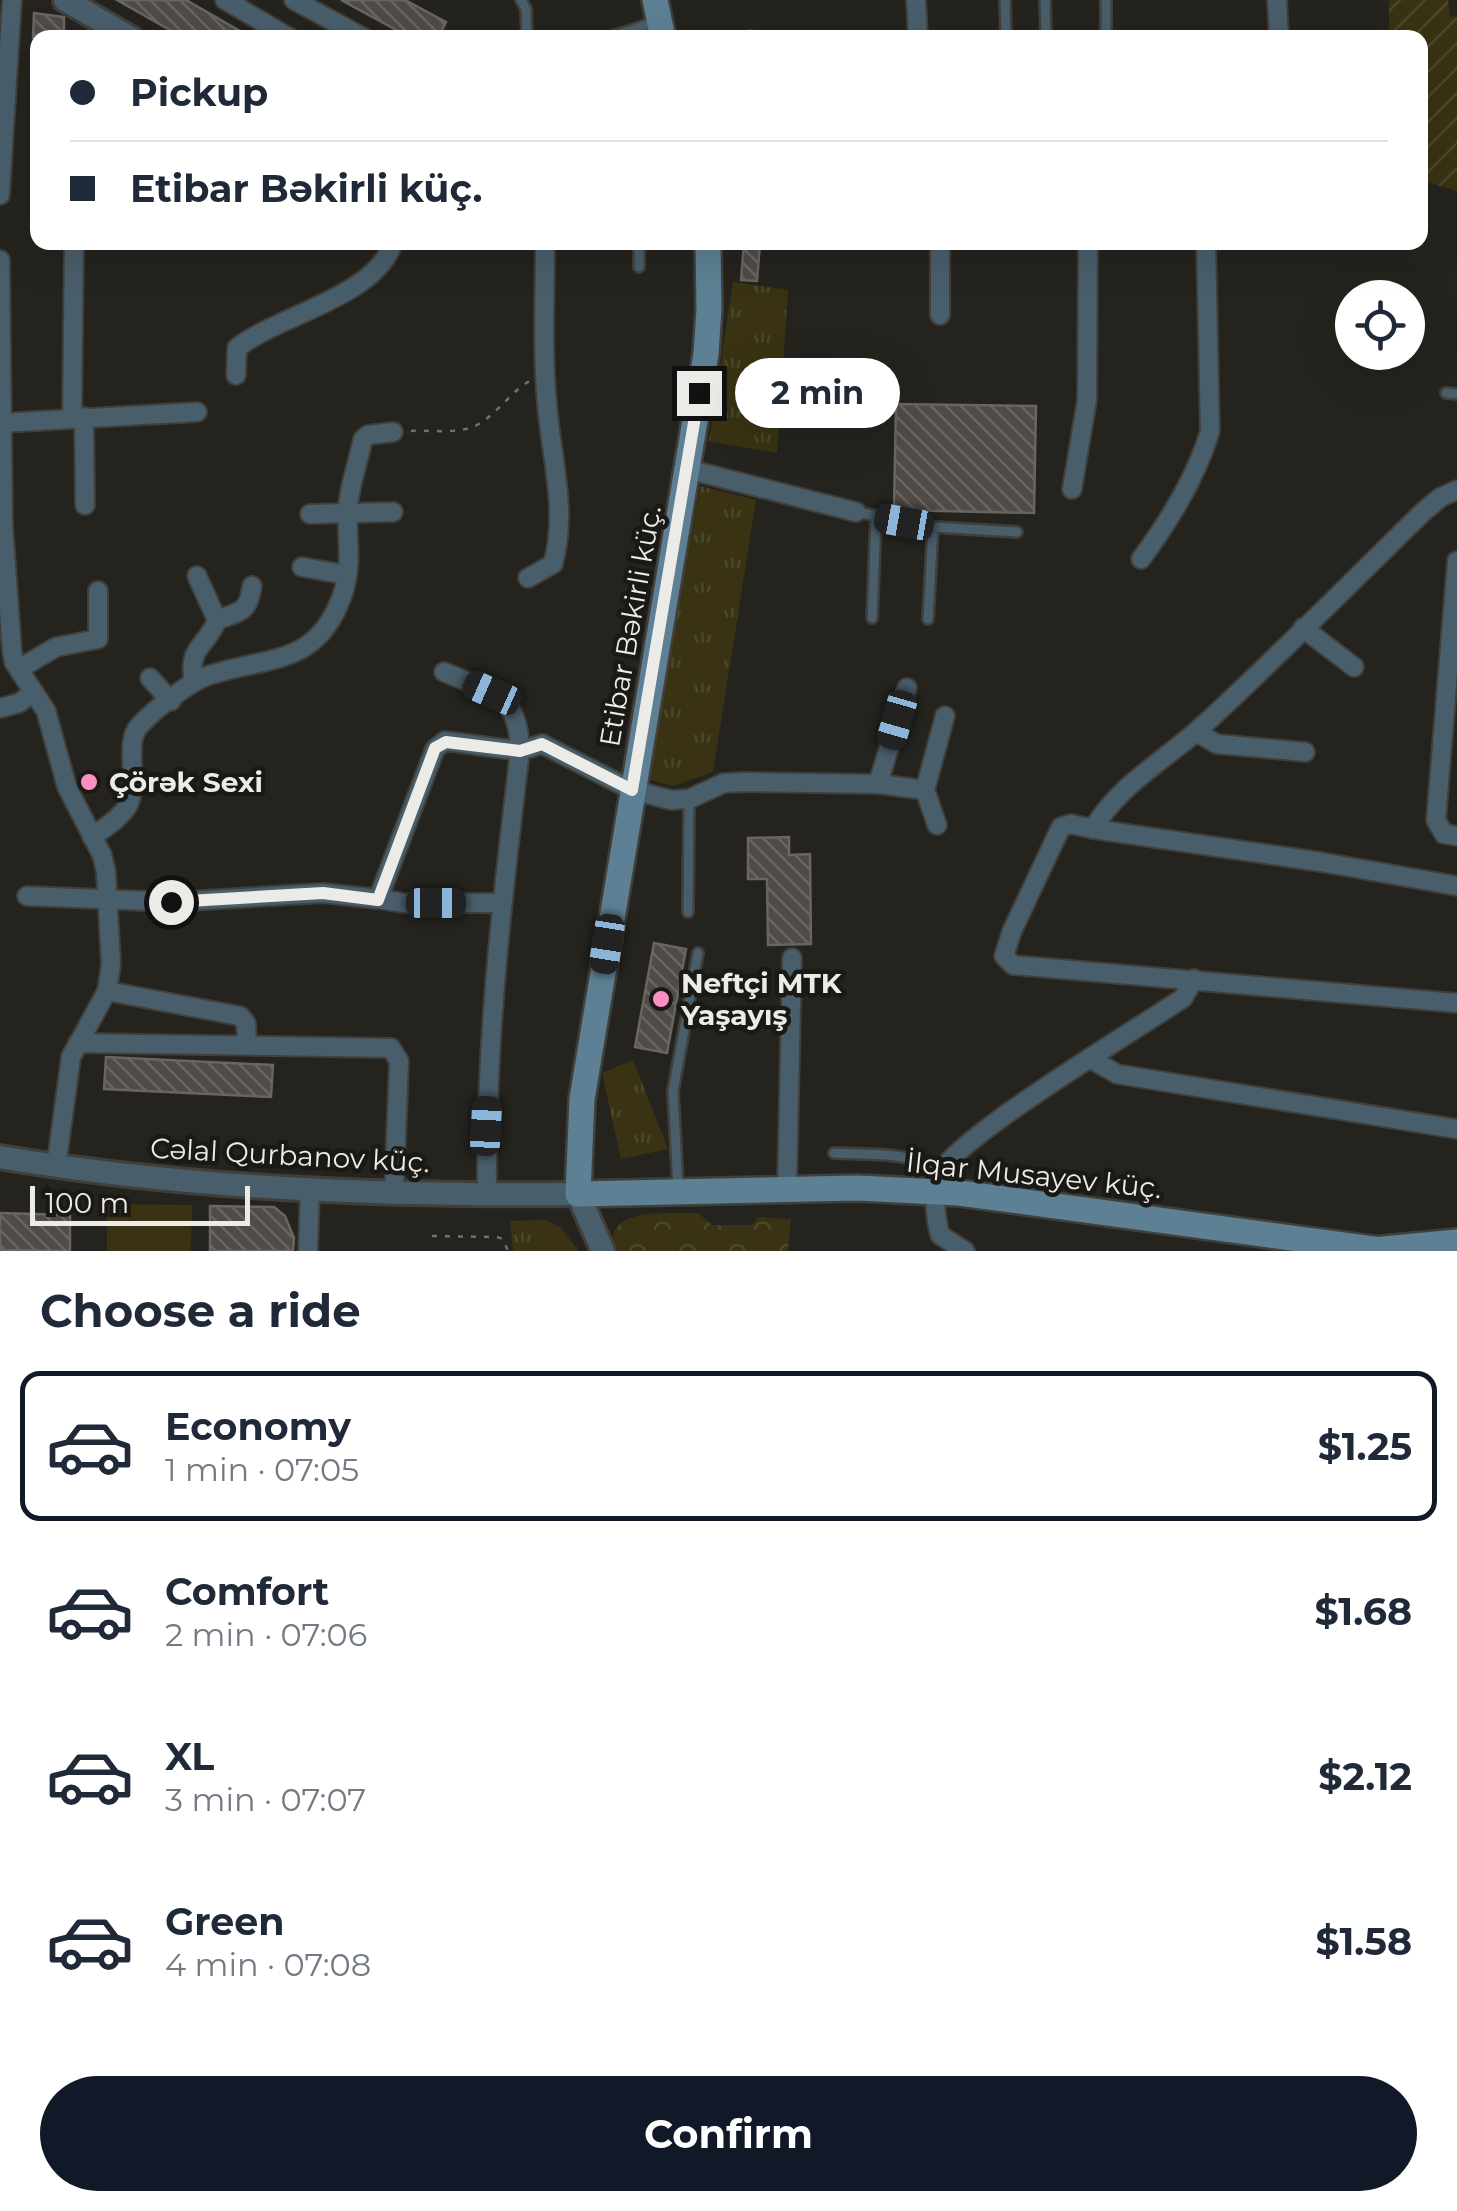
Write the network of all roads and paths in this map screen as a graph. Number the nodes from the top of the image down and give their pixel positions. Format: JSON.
{"nodes":[{"id":1,"x":12,"y":0,"type":"edge"},
{"id":2,"x":65,"y":0,"type":"edge"},
{"id":3,"x":225,"y":0,"type":"edge"},
{"id":4,"x":294,"y":0,"type":"edge"},
{"id":5,"x":521,"y":0,"type":"edge"},
{"id":6,"x":916,"y":0,"type":"edge"},
{"id":7,"x":1005,"y":0,"type":"edge"},
{"id":8,"x":1045,"y":0,"type":"edge"},
{"id":9,"x":1106,"y":0,"type":"edge"},
{"id":10,"x":1277,"y":0,"type":"edge"},
{"id":11,"x":99,"y":9,"type":"edge"},
{"id":12,"x":659,"y":19,"type":"edge"},
{"id":13,"x":122,"y":30,"type":"edge"},
{"id":14,"x":276,"y":30,"type":"edge"},
{"id":15,"x":349,"y":30,"type":"edge"},
{"id":16,"x":527,"y":30,"type":"edge"},
{"id":17,"x":636,"y":30,"type":"edge"},
{"id":18,"x":918,"y":30,"type":"edge"},
{"id":19,"x":1006,"y":30,"type":"edge"},
{"id":20,"x":1046,"y":30,"type":"edge"},
{"id":21,"x":1106,"y":30,"type":"edge"},
{"id":22,"x":1279,"y":30,"type":"edge"},
{"id":23,"x":0,"y":194,"type":"edge"},
{"id":24,"x":74,"y":250,"type":"edge"},
{"id":25,"x":390,"y":250,"type":"edge"},
{"id":26,"x":544,"y":250,"type":"edge"},
{"id":27,"x":639,"y":250,"type":"edge"},
{"id":28,"x":708,"y":250,"type":"edge"},
{"id":29,"x":940,"y":250,"type":"edge"},
{"id":30,"x":1088,"y":250,"type":"edge"},
{"id":31,"x":1206,"y":250,"type":"edge"},
{"id":32,"x":0,"y":260,"type":"edge"},
{"id":33,"x":639,"y":267,"type":"dead end"},
{"id":34,"x":940,"y":314,"type":"dead end"},
{"id":35,"x":545,"y":372,"type":"junction"},
{"id":36,"x":236,"y":375,"type":"dead end"},
{"id":37,"x":197,"y":412,"type":"dead end"},
{"id":38,"x":78,"y":417,"type":"junction"},
{"id":39,"x":1,"y":423,"type":"edge"},
{"id":40,"x":393,"y":432,"type":"joint"},
{"id":41,"x":687,"y":469,"type":"junction"},
{"id":42,"x":1072,"y":490,"type":"dead end"},
{"id":43,"x":1457,"y":490,"type":"edge"},
{"id":44,"x":85,"y":505,"type":"dead end"},
{"id":45,"x":392,"y":512,"type":"dead end"},
{"id":46,"x":856,"y":512,"type":"joint"},
{"id":47,"x":310,"y":514,"type":"dead end"},
{"id":48,"x":348,"y":515,"type":"junction"},
{"id":49,"x":876,"y":518,"type":"junction"},
{"id":50,"x":932,"y":528,"type":"junction"},
{"id":51,"x":1018,"y":532,"type":"dead end"},
{"id":52,"x":1141,"y":559,"type":"dead end"},
{"id":53,"x":1457,"y":561,"type":"edge"},
{"id":54,"x":302,"y":568,"type":"dead end"},
{"id":55,"x":348,"y":575,"type":"junction"},
{"id":56,"x":197,"y":576,"type":"dead end"},
{"id":57,"x":528,"y":578,"type":"dead end"},
{"id":58,"x":252,"y":586,"type":"dead end"},
{"id":59,"x":98,"y":591,"type":"dead end"},
{"id":60,"x":872,"y":618,"type":"dead end"},
{"id":61,"x":928,"y":619,"type":"dead end"},
{"id":62,"x":217,"y":620,"type":"junction"},
{"id":63,"x":1303,"y":628,"type":"junction"},
{"id":64,"x":1354,"y":667,"type":"dead end"},
{"id":65,"x":19,"y":669,"type":"junction"},
{"id":66,"x":444,"y":672,"type":"dead end"},
{"id":67,"x":150,"y":678,"type":"dead end"},
{"id":68,"x":194,"y":681,"type":"junction"},
{"id":69,"x":906,"y":688,"type":"dead end"},
{"id":70,"x":34,"y":692,"type":"junction"},
{"id":71,"x":171,"y":700,"type":"junction"},
{"id":72,"x":1451,"y":702,"type":"edge"},
{"id":73,"x":0,"y":708,"type":"edge"},
{"id":74,"x":945,"y":716,"type":"dead end"},
{"id":75,"x":1196,"y":732,"type":"junction"},
{"id":76,"x":520,"y":751,"type":"junction"},
{"id":77,"x":1305,"y":752,"type":"dead end"},
{"id":78,"x":878,"y":784,"type":"junction"},
{"id":79,"x":632,"y":790,"type":"junction"},
{"id":80,"x":926,"y":790,"type":"junction"},
{"id":81,"x":689,"y":800,"type":"junction"},
{"id":82,"x":937,"y":825,"type":"dead end"},
{"id":83,"x":1094,"y":829,"type":"junction"},
{"id":84,"x":1457,"y":836,"type":"edge"},
{"id":85,"x":92,"y":837,"type":"junction"},
{"id":86,"x":1457,"y":886,"type":"edge"},
{"id":87,"x":26,"y":896,"type":"dead end"},
{"id":88,"x":108,"y":899,"type":"junction"},
{"id":89,"x":378,"y":900,"type":"junction"},
{"id":90,"x":500,"y":903,"type":"junction"},
{"id":91,"x":688,"y":912,"type":"dead end"},
{"id":92,"x":698,"y":953,"type":"dead end"},
{"id":93,"x":792,"y":958,"type":"dead end"},
{"id":94,"x":1194,"y":978,"type":"junction"},
{"id":95,"x":106,"y":990,"type":"junction"},
{"id":96,"x":1457,"y":1003,"type":"edge"},
{"id":97,"x":78,"y":1043,"type":"junction"},
{"id":98,"x":247,"y":1045,"type":"junction"},
{"id":99,"x":1091,"y":1059,"type":"junction"},
{"id":100,"x":1457,"y":1129,"type":"edge"},
{"id":101,"x":834,"y":1153,"type":"dead end"},
{"id":102,"x":0,"y":1157,"type":"edge"},
{"id":103,"x":56,"y":1167,"type":"junction"},
{"id":104,"x":938,"y":1183,"type":"junction"},
{"id":105,"x":310,"y":1188,"type":"junction"},
{"id":106,"x":787,"y":1190,"type":"junction"},
{"id":107,"x":394,"y":1191,"type":"junction"},
{"id":108,"x":678,"y":1191,"type":"junction"},
{"id":109,"x":578,"y":1194,"type":"junction"},
{"id":110,"x":487,"y":1195,"type":"junction"},
{"id":111,"x":432,"y":1236,"type":"dead end"},
{"id":112,"x":1457,"y":1242,"type":"edge"},
{"id":113,"x":1385,"y":1250,"type":"edge"},
{"id":114,"x":308,"y":1251,"type":"edge"},
{"id":115,"x":508,"y":1251,"type":"edge"},
{"id":116,"x":603,"y":1251,"type":"edge"},
{"id":117,"x":964,"y":1251,"type":"edge"}],
"edges":[{"from":1,"to":23,"type":"street"},
{"from":2,"to":11,"type":"street"},
{"from":3,"to":14,"type":"street"},
{"from":4,"to":15,"type":"street"},
{"from":5,"to":16,"type":"lane"},
{"from":6,"to":18,"type":"street"},
{"from":7,"to":19,"type":"lane"},
{"from":8,"to":20,"type":"lane"},
{"from":9,"to":21,"type":"lane"},
{"from":10,"to":22,"type":"street"},
{"from":11,"to":13,"type":"street"},
{"from":12,"to":17,"type":"lane"},
{"from":24,"to":38,"type":"street"},
{"from":25,"to":36,"type":"street"},
{"from":26,"to":35,"type":"street"},
{"from":27,"to":33,"type":"lane"},
{"from":28,"to":41,"type":"main road","name":"Etibar Bəkirli küç."},
{"from":29,"to":34,"type":"street"},
{"from":30,"to":42,"type":"street"},
{"from":31,"to":52,"type":"street"},
{"from":32,"to":39,"type":"street"},
{"from":35,"to":40,"type":"path"},
{"from":35,"to":57,"type":"street"},
{"from":37,"to":38,"type":"street"},
{"from":38,"to":39,"type":"street"},
{"from":38,"to":44,"type":"street"},
{"from":39,"to":65,"type":"street"},
{"from":40,"to":48,"type":"street"},
{"from":41,"to":46,"type":"street"},
{"from":41,"to":79,"type":"main road","name":"Etibar Bəkirli küç."},
{"from":43,"to":63,"type":"street"},
{"from":45,"to":48,"type":"street"},
{"from":46,"to":49,"type":"lane"},
{"from":47,"to":48,"type":"street"},
{"from":48,"to":55,"type":"street"},
{"from":49,"to":50,"type":"lane"},
{"from":49,"to":60,"type":"lane"},
{"from":50,"to":51,"type":"lane"},
{"from":50,"to":61,"type":"lane"},
{"from":53,"to":72,"type":"street"},
{"from":54,"to":55,"type":"street"},
{"from":55,"to":68,"type":"street"},
{"from":56,"to":62,"type":"street"},
{"from":58,"to":62,"type":"street"},
{"from":59,"to":65,"type":"street"},
{"from":62,"to":68,"type":"street"},
{"from":63,"to":64,"type":"street"},
{"from":63,"to":75,"type":"street"},
{"from":65,"to":70,"type":"street"},
{"from":66,"to":76,"type":"street"},
{"from":67,"to":71,"type":"street"},
{"from":68,"to":71,"type":"street"},
{"from":69,"to":78,"type":"street"},
{"from":70,"to":73,"type":"street"},
{"from":70,"to":85,"type":"street"},
{"from":71,"to":85,"type":"street"},
{"from":72,"to":84,"type":"street"},
{"from":74,"to":80,"type":"street"},
{"from":75,"to":77,"type":"street"},
{"from":75,"to":83,"type":"street"},
{"from":76,"to":79,"type":"street"},
{"from":76,"to":89,"type":"street"},
{"from":76,"to":90,"type":"street"},
{"from":78,"to":80,"type":"street"},
{"from":78,"to":81,"type":"street"},
{"from":79,"to":81,"type":"street"},
{"from":79,"to":109,"type":"main road","name":"Etibar Bəkirli küç."},
{"from":80,"to":82,"type":"street"},
{"from":81,"to":91,"type":"lane"},
{"from":83,"to":86,"type":"street"},
{"from":83,"to":94,"type":"street"},
{"from":85,"to":88,"type":"street"},
{"from":87,"to":88,"type":"street"},
{"from":88,"to":89,"type":"street"},
{"from":88,"to":95,"type":"street"},
{"from":89,"to":90,"type":"street"},
{"from":90,"to":110,"type":"street"},
{"from":92,"to":108,"type":"lane"},
{"from":93,"to":106,"type":"street"},
{"from":94,"to":96,"type":"street"},
{"from":94,"to":99,"type":"street"},
{"from":95,"to":97,"type":"street"},
{"from":95,"to":98,"type":"street"},
{"from":97,"to":98,"type":"street"},
{"from":97,"to":103,"type":"street"},
{"from":98,"to":107,"type":"street"},
{"from":99,"to":100,"type":"street"},
{"from":99,"to":104,"type":"street"},
{"from":101,"to":104,"type":"lane"},
{"from":102,"to":103,"type":"street","name":"Cəlal Qurbanov küç."},
{"from":103,"to":105,"type":"street","name":"Cəlal Qurbanov küç."},
{"from":104,"to":106,"type":"main road","name":"İlqar Musayev küç."},
{"from":104,"to":113,"type":"main road","name":"İlqar Musayev küç."},
{"from":104,"to":117,"type":"street"},
{"from":105,"to":107,"type":"street","name":"Cəlal Qurbanov küç."},
{"from":105,"to":114,"type":"street"},
{"from":106,"to":108,"type":"main road","name":"İlqar Musayev küç."},
{"from":107,"to":110,"type":"street","name":"Cəlal Qurbanov küç."},
{"from":108,"to":109,"type":"main road","name":"İlqar Musayev küç."},
{"from":109,"to":110,"type":"street","name":"Cəlal Qurbanov küç."},
{"from":109,"to":116,"type":"street","name":"Etibar Bəkirli küç."},
{"from":111,"to":115,"type":"path"},
{"from":112,"to":113,"type":"main road","name":"İlqar Musayev küç."}]}
